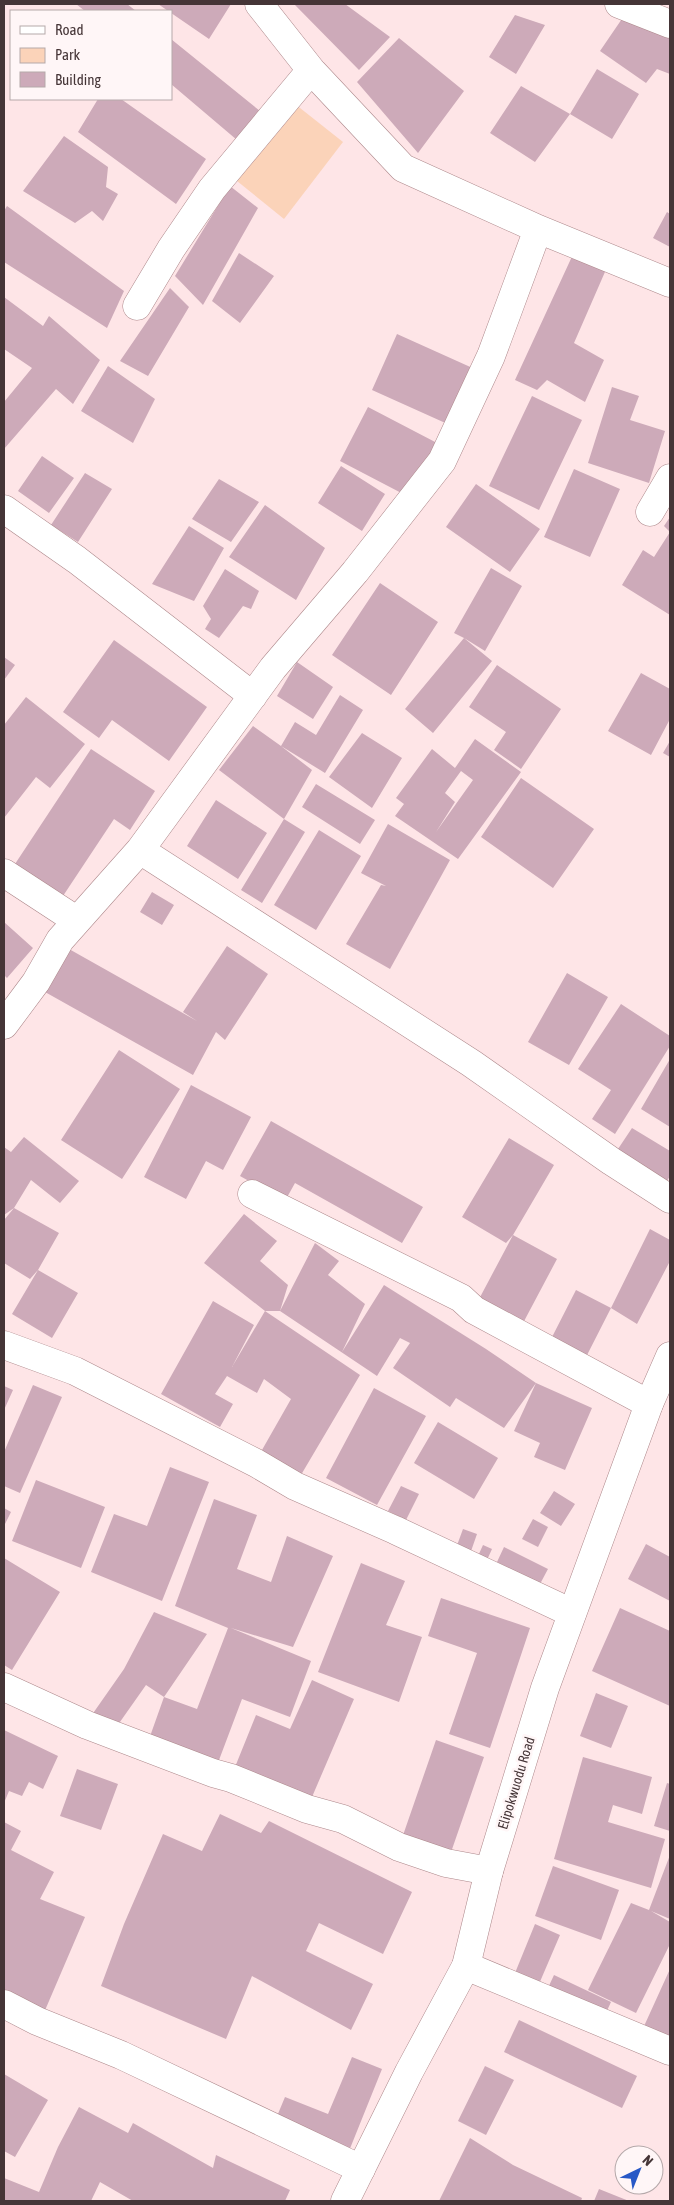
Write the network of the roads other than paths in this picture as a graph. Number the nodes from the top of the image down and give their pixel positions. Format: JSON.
{"nodes":[{"id":1,"x":259,"y":4,"type":"edge"},
{"id":2,"x":619,"y":4,"type":"edge"},
{"id":3,"x":670,"y":24,"type":"edge"},
{"id":4,"x":311,"y":70,"type":"junction"},
{"id":5,"x":538,"y":229,"type":"junction"},
{"id":6,"x":670,"y":283,"type":"edge"},
{"id":7,"x":137,"y":306,"type":"dead end"},
{"id":8,"x":670,"y":478,"type":"edge"},
{"id":9,"x":4,"y":509,"type":"edge"},
{"id":10,"x":650,"y":512,"type":"dead end"},
{"id":11,"x":254,"y":696,"type":"junction"},
{"id":12,"x":140,"y":850,"type":"junction"},
{"id":13,"x":4,"y":873,"type":"edge"},
{"id":14,"x":76,"y":920,"type":"junction"},
{"id":15,"x":4,"y":1025,"type":"edge"},
{"id":16,"x":252,"y":1194,"type":"dead end"},
{"id":17,"x":670,"y":1199,"type":"edge"},
{"id":18,"x":4,"y":1345,"type":"edge"},
{"id":19,"x":670,"y":1356,"type":"edge"},
{"id":20,"x":649,"y":1404,"type":"junction"},
{"id":21,"x":572,"y":1613,"type":"junction"},
{"id":22,"x":4,"y":1687,"type":"edge"},
{"id":23,"x":489,"y":1871,"type":"junction"},
{"id":24,"x":466,"y":1966,"type":"junction"},
{"id":25,"x":4,"y":2004,"type":"edge"},
{"id":26,"x":670,"y":2052,"type":"edge"},
{"id":27,"x":361,"y":2169,"type":"junction"},
{"id":28,"x":345,"y":2201,"type":"edge"}],
"edges":[{"from":1,"to":4,"type":"street"},
{"from":2,"to":3,"type":"street"},
{"from":4,"to":5,"type":"street"},
{"from":4,"to":7,"type":"street"},
{"from":5,"to":6,"type":"street"},
{"from":5,"to":11,"type":"street"},
{"from":8,"to":10,"type":"street"},
{"from":9,"to":11,"type":"street"},
{"from":11,"to":12,"type":"street"},
{"from":12,"to":14,"type":"street"},
{"from":12,"to":17,"type":"street"},
{"from":13,"to":14,"type":"street"},
{"from":14,"to":15,"type":"street"},
{"from":16,"to":20,"type":"street"},
{"from":18,"to":21,"type":"street"},
{"from":19,"to":20,"type":"street","name":"Elipokwuodu Road"},
{"from":20,"to":21,"type":"street","name":"Elipokwuodu Road"},
{"from":21,"to":23,"type":"street","name":"Elipokwuodu Road"},
{"from":22,"to":23,"type":"street"},
{"from":23,"to":24,"type":"street","name":"Elipokwuodu Road"},
{"from":24,"to":26,"type":"street"},
{"from":24,"to":27,"type":"street","name":"Elipokwuodu Road"},
{"from":25,"to":27,"type":"street"},
{"from":27,"to":28,"type":"street","name":"Elipokwuodu Road"}]}
